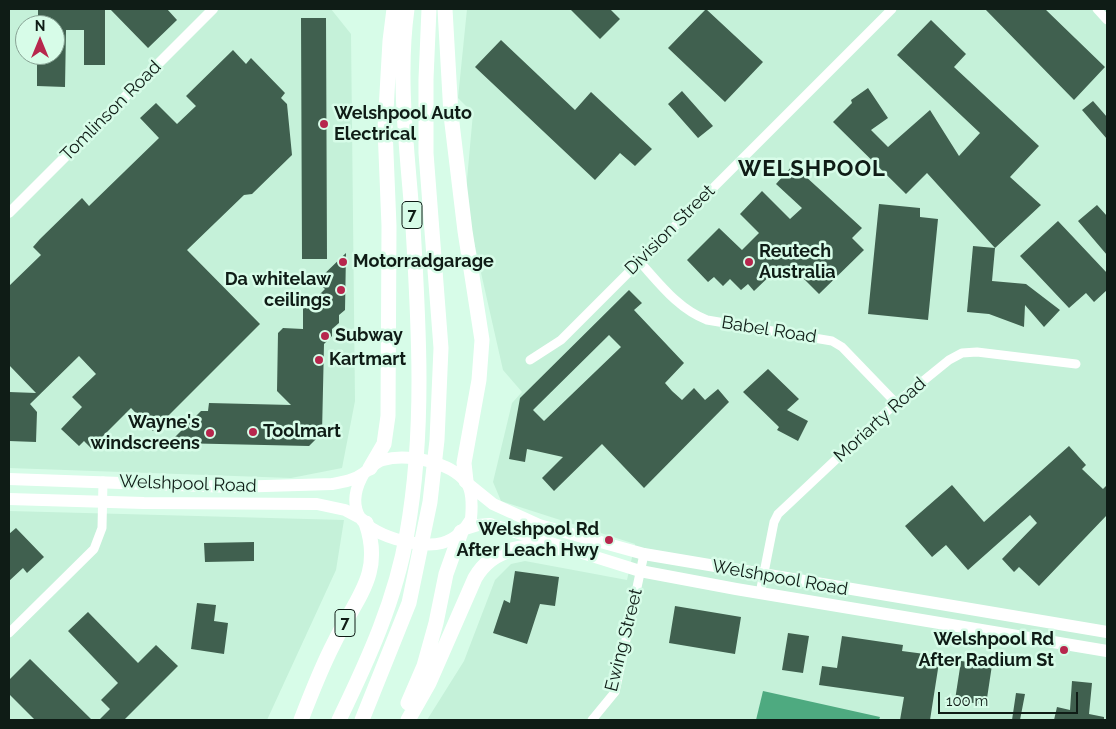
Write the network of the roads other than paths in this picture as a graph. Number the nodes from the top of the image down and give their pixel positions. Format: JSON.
{"nodes":[{"id":1,"x":213,"y":9,"type":"edge"},
{"id":2,"x":394,"y":9,"type":"edge"},
{"id":3,"x":407,"y":9,"type":"edge"},
{"id":4,"x":429,"y":9,"type":"edge"},
{"id":5,"x":445,"y":9,"type":"edge"},
{"id":6,"x":892,"y":9,"type":"edge"},
{"id":7,"x":1097,"y":9,"type":"edge"},
{"id":8,"x":1107,"y":20,"type":"edge"},
{"id":9,"x":9,"y":213,"type":"edge"},
{"id":10,"x":638,"y":261,"type":"junction"},
{"id":11,"x":530,"y":360,"type":"dead end"},
{"id":12,"x":1076,"y":364,"type":"dead end"},
{"id":13,"x":896,"y":403,"type":"junction"},
{"id":14,"x":367,"y":470,"type":"junction"},
{"id":15,"x":9,"y":479,"type":"edge"},
{"id":16,"x":103,"y":482,"type":"junction"},
{"id":17,"x":466,"y":482,"type":"junction"},
{"id":18,"x":9,"y":499,"type":"edge"},
{"id":19,"x":103,"y":502,"type":"junction"},
{"id":20,"x":364,"y":521,"type":"junction"},
{"id":21,"x":462,"y":531,"type":"junction"},
{"id":22,"x":564,"y":548,"type":"junction"},
{"id":23,"x":644,"y":554,"type":"junction"},
{"id":24,"x":703,"y":564,"type":"junction"},
{"id":25,"x":640,"y":571,"type":"junction"},
{"id":26,"x":763,"y":576,"type":"junction"},
{"id":27,"x":736,"y":589,"type":"junction"},
{"id":28,"x":760,"y":593,"type":"junction"},
{"id":29,"x":1107,"y":632,"type":"edge"},
{"id":30,"x":9,"y":633,"type":"edge"},
{"id":31,"x":1107,"y":651,"type":"edge"},
{"id":32,"x":301,"y":720,"type":"edge"},
{"id":33,"x":340,"y":720,"type":"edge"},
{"id":34,"x":362,"y":720,"type":"edge"},
{"id":35,"x":400,"y":720,"type":"edge"},
{"id":36,"x":408,"y":720,"type":"edge"},
{"id":37,"x":592,"y":720,"type":"edge"}],
"edges":[{"from":1,"to":9,"type":"street","name":"Tomlinson Road"},
{"from":2,"to":14,"type":"highway","number":"7"},
{"from":3,"to":33,"type":"highway","number":"7"},
{"from":4,"to":34,"type":"highway","number":"7"},
{"from":5,"to":17,"type":"highway"},
{"from":6,"to":10,"type":"street","name":"Division Street"},
{"from":7,"to":8,"type":"street"},
{"from":10,"to":11,"type":"street","name":"Division Street"},
{"from":10,"to":13,"type":"street","name":"Babel Road"},
{"from":12,"to":13,"type":"street","name":"Moriarty Road"},
{"from":13,"to":26,"type":"street","name":"Moriarty Road"},
{"from":14,"to":16,"type":"main road","name":"Welshpool Road"},
{"from":14,"to":17,"type":"main road"},
{"from":14,"to":20,"type":"main road"},
{"from":15,"to":16,"type":"main road","name":"Welshpool Road"},
{"from":16,"to":19,"type":"street"},
{"from":17,"to":21,"type":"main road"},
{"from":17,"to":23,"type":"main road","name":"Welshpool Road"},
{"from":18,"to":19,"type":"main road","name":"Welshpool Road"},
{"from":19,"to":20,"type":"main road","name":"Welshpool Road"},
{"from":19,"to":30,"type":"street"},
{"from":20,"to":21,"type":"main road"},
{"from":20,"to":32,"type":"highway","number":"7"},
{"from":21,"to":22,"type":"main road","name":"Welshpool Road"},
{"from":21,"to":35,"type":"highway"},
{"from":22,"to":25,"type":"main road","name":"Welshpool Road"},
{"from":22,"to":36,"type":"highway"},
{"from":23,"to":24,"type":"main road","name":"Welshpool Road"},
{"from":23,"to":25,"type":"street","name":"Ewing Street"},
{"from":24,"to":26,"type":"main road","name":"Welshpool Road"},
{"from":24,"to":27,"type":"main road"},
{"from":25,"to":27,"type":"main road","name":"Welshpool Road"},
{"from":25,"to":37,"type":"street","name":"Ewing Street"},
{"from":26,"to":28,"type":"street","name":"Moriarty Road"},
{"from":26,"to":29,"type":"main road","name":"Welshpool Road"},
{"from":27,"to":28,"type":"main road","name":"Welshpool Road"},
{"from":28,"to":31,"type":"main road","name":"Welshpool Road"}]}
